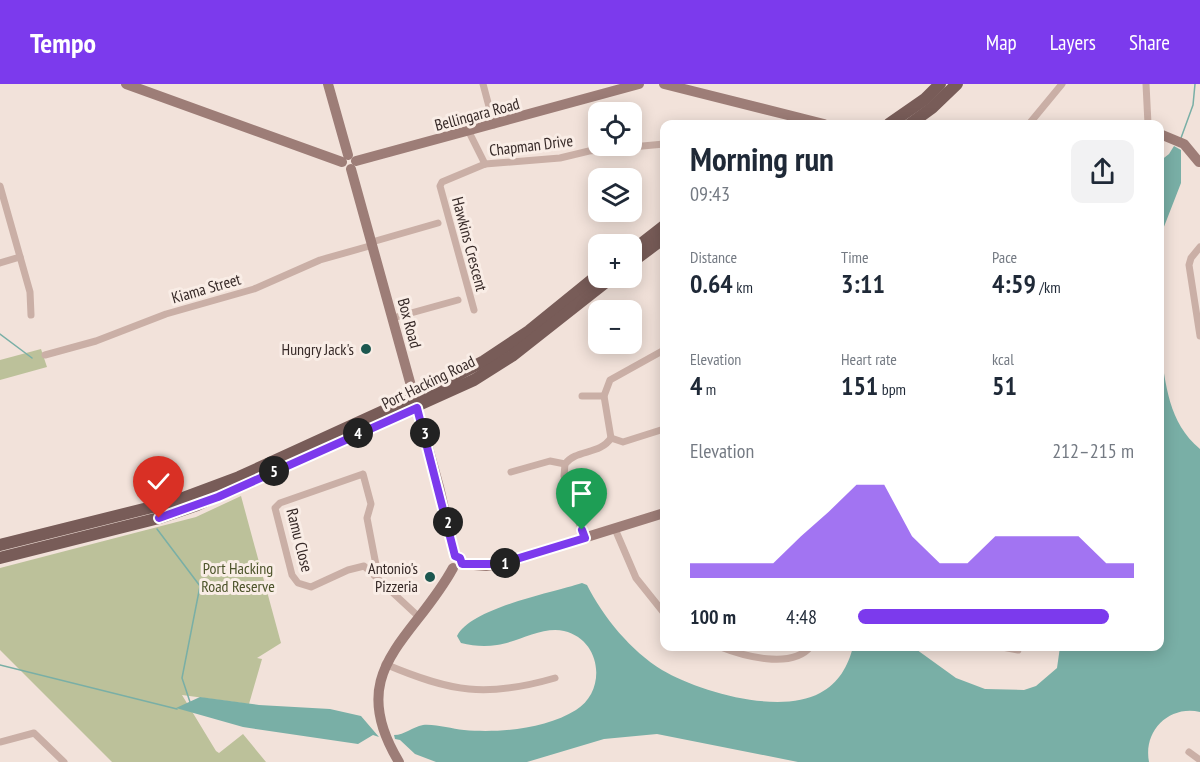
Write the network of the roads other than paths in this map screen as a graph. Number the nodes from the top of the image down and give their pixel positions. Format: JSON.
{"nodes":[{"id":1,"x":126,"y":84,"type":"edge"},
{"id":2,"x":328,"y":84,"type":"edge"},
{"id":3,"x":483,"y":84,"type":"edge"},
{"id":4,"x":639,"y":84,"type":"edge"},
{"id":5,"x":664,"y":84,"type":"edge"},
{"id":6,"x":940,"y":84,"type":"edge"},
{"id":7,"x":957,"y":84,"type":"edge"},
{"id":8,"x":1062,"y":84,"type":"edge"},
{"id":9,"x":1146,"y":84,"type":"edge"},
{"id":10,"x":808,"y":120,"type":"edge"},
{"id":11,"x":895,"y":120,"type":"edge"},
{"id":12,"x":915,"y":120,"type":"edge"},
{"id":13,"x":1032,"y":120,"type":"edge"},
{"id":14,"x":1148,"y":120,"type":"edge"},
{"id":15,"x":494,"y":125,"type":"junction"},
{"id":16,"x":469,"y":132,"type":"junction"},
{"id":17,"x":1164,"y":135,"type":"edge"},
{"id":18,"x":660,"y":144,"type":"edge"},
{"id":19,"x":349,"y":162,"type":"junction"},
{"id":20,"x":485,"y":164,"type":"junction"},
{"id":21,"x":1200,"y":164,"type":"edge"},
{"id":22,"x":440,"y":184,"type":"joint"},
{"id":23,"x":0,"y":186,"type":"edge"},
{"id":24,"x":438,"y":224,"type":"dead end"},
{"id":25,"x":660,"y":229,"type":"edge"},
{"id":26,"x":660,"y":241,"type":"edge"},
{"id":27,"x":642,"y":243,"type":"edge"},
{"id":28,"x":373,"y":244,"type":"junction"},
{"id":29,"x":1200,"y":247,"type":"edge"},
{"id":30,"x":642,"y":254,"type":"edge"},
{"id":31,"x":20,"y":257,"type":"junction"},
{"id":32,"x":0,"y":263,"type":"edge"},
{"id":33,"x":588,"y":283,"type":"edge"},
{"id":34,"x":598,"y":288,"type":"edge"},
{"id":35,"x":458,"y":300,"type":"dead end"},
{"id":36,"x":474,"y":310,"type":"dead end"},
{"id":37,"x":31,"y":315,"type":"dead end"},
{"id":38,"x":393,"y":318,"type":"junction"},
{"id":39,"x":1200,"y":336,"type":"edge"},
{"id":40,"x":660,"y":352,"type":"edge"},
{"id":41,"x":45,"y":356,"type":"dead end"},
{"id":42,"x":582,"y":396,"type":"dead end"},
{"id":43,"x":604,"y":396,"type":"junction"},
{"id":44,"x":416,"y":402,"type":"junction"},
{"id":45,"x":660,"y":430,"type":"edge"},
{"id":46,"x":610,"y":438,"type":"junction"},
{"id":47,"x":565,"y":464,"type":"junction"},
{"id":48,"x":511,"y":472,"type":"dead end"},
{"id":49,"x":660,"y":514,"type":"edge"},
{"id":50,"x":615,"y":529,"type":"junction"},
{"id":51,"x":585,"y":538,"type":"junction"},
{"id":52,"x":0,"y":545,"type":"edge"},
{"id":53,"x":0,"y":558,"type":"edge"},
{"id":54,"x":457,"y":563,"type":"junction"},
{"id":55,"x":375,"y":574,"type":"junction"},
{"id":56,"x":660,"y":608,"type":"edge"},
{"id":57,"x":420,"y":617,"type":"junction"},
{"id":58,"x":741,"y":651,"type":"edge"},
{"id":59,"x":804,"y":651,"type":"edge"},
{"id":60,"x":386,"y":664,"type":"junction"},
{"id":61,"x":555,"y":678,"type":"dead end"},
{"id":62,"x":0,"y":742,"type":"edge"},
{"id":63,"x":1189,"y":752,"type":"dead end"},
{"id":64,"x":1200,"y":760,"type":"edge"},
{"id":65,"x":64,"y":762,"type":"edge"},
{"id":66,"x":399,"y":762,"type":"edge"}],
"edges":[{"from":1,"to":19,"type":"street"},
{"from":2,"to":19,"type":"street","name":"Box Road"},
{"from":3,"to":15,"type":"street"},
{"from":4,"to":15,"type":"street","name":"Bellingara Road"},
{"from":5,"to":10,"type":"street"},
{"from":6,"to":11,"type":"main road"},
{"from":7,"to":12,"type":"main road"},
{"from":8,"to":13,"type":"street"},
{"from":9,"to":14,"type":"street"},
{"from":15,"to":16,"type":"street","name":"Bellingara Road"},
{"from":16,"to":19,"type":"street","name":"Bellingara Road"},
{"from":16,"to":20,"type":"street"},
{"from":17,"to":21,"type":"street"},
{"from":18,"to":20,"type":"street","name":"Chapman Drive"},
{"from":19,"to":28,"type":"street","name":"Box Road"},
{"from":20,"to":22,"type":"street","name":"Chapman Drive"},
{"from":22,"to":36,"type":"street","name":"Hawkins Crescent"},
{"from":23,"to":31,"type":"street"},
{"from":24,"to":28,"type":"street","name":"Kiama Street"},
{"from":25,"to":27,"type":"main road"},
{"from":26,"to":30,"type":"main road"},
{"from":28,"to":38,"type":"street","name":"Box Road"},
{"from":28,"to":41,"type":"street","name":"Kiama Street"},
{"from":29,"to":39,"type":"street"},
{"from":31,"to":32,"type":"street"},
{"from":31,"to":37,"type":"street"},
{"from":33,"to":44,"type":"main road","name":"Port Hacking Road"},
{"from":34,"to":44,"type":"main road","name":"Port Hacking Road"},
{"from":35,"to":38,"type":"street"},
{"from":38,"to":44,"type":"street","name":"Box Road"},
{"from":40,"to":43,"type":"street"},
{"from":42,"to":43,"type":"street"},
{"from":43,"to":46,"type":"street"},
{"from":44,"to":52,"type":"main road","name":"Port Hacking Road"},
{"from":44,"to":53,"type":"main road","name":"Port Hacking Road"},
{"from":44,"to":54,"type":"street","name":"Box Road"},
{"from":45,"to":46,"type":"street"},
{"from":46,"to":47,"type":"street"},
{"from":47,"to":48,"type":"street"},
{"from":47,"to":51,"type":"street"},
{"from":49,"to":50,"type":"street"},
{"from":50,"to":51,"type":"street"},
{"from":50,"to":56,"type":"street"},
{"from":51,"to":54,"type":"street"},
{"from":54,"to":57,"type":"street"},
{"from":55,"to":55,"type":"street","name":"Ramu Close"},
{"from":55,"to":57,"type":"street"},
{"from":57,"to":60,"type":"street"},
{"from":58,"to":59,"type":"street"},
{"from":60,"to":61,"type":"street"},
{"from":60,"to":66,"type":"street"},
{"from":62,"to":65,"type":"street"},
{"from":63,"to":64,"type":"street"}]}
